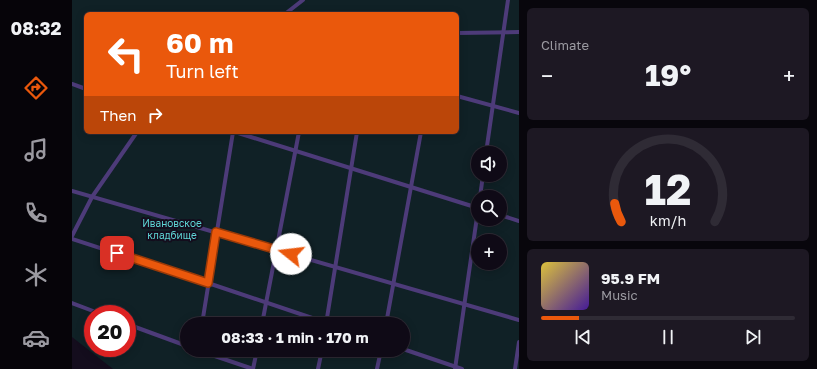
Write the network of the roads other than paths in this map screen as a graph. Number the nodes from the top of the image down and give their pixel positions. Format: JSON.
{"nodes":[{"id":1,"x":508,"y":0,"type":"edge"},
{"id":2,"x":299,"y":1,"type":"edge"},
{"id":3,"x":287,"y":12,"type":"edge"},
{"id":4,"x":503,"y":32,"type":"junction"},
{"id":5,"x":519,"y":32,"type":"edge"},
{"id":6,"x":459,"y":33,"type":"edge"},
{"id":7,"x":72,"y":84,"type":"edge"},
{"id":8,"x":84,"y":88,"type":"edge"},
{"id":9,"x":459,"y":97,"type":"edge"},
{"id":10,"x":493,"y":106,"type":"junction"},
{"id":11,"x":519,"y":113,"type":"edge"},
{"id":12,"x":135,"y":134,"type":"edge"},
{"id":13,"x":234,"y":134,"type":"edge"},
{"id":14,"x":241,"y":134,"type":"edge"},
{"id":15,"x":300,"y":134,"type":"edge"},
{"id":16,"x":357,"y":134,"type":"edge"},
{"id":17,"x":421,"y":134,"type":"edge"},
{"id":18,"x":487,"y":146,"type":"edge"},
{"id":19,"x":296,"y":151,"type":"junction"},
{"id":20,"x":351,"y":168,"type":"junction"},
{"id":21,"x":411,"y":187,"type":"junction"},
{"id":22,"x":72,"y":191,"type":"edge"},
{"id":23,"x":92,"y":197,"type":"junction"},
{"id":24,"x":471,"y":207,"type":"edge"},
{"id":25,"x":507,"y":217,"type":"edge"},
{"id":26,"x":519,"y":221,"type":"edge"},
{"id":27,"x":475,"y":226,"type":"edge"},
{"id":28,"x":216,"y":232,"type":"junction"},
{"id":29,"x":72,"y":237,"type":"edge"},
{"id":30,"x":277,"y":250,"type":"junction"},
{"id":31,"x":335,"y":267,"type":"junction"},
{"id":32,"x":208,"y":283,"type":"junction"},
{"id":33,"x":393,"y":284,"type":"junction"},
{"id":34,"x":266,"y":302,"type":"junction"},
{"id":35,"x":72,"y":303,"type":"edge"},
{"id":36,"x":464,"y":304,"type":"junction"},
{"id":37,"x":84,"y":308,"type":"edge"},
{"id":38,"x":203,"y":317,"type":"edge"},
{"id":39,"x":263,"y":317,"type":"edge"},
{"id":40,"x":308,"y":317,"type":"edge"},
{"id":41,"x":328,"y":317,"type":"edge"},
{"id":42,"x":387,"y":317,"type":"edge"},
{"id":43,"x":519,"y":320,"type":"edge"},
{"id":44,"x":136,"y":327,"type":"edge"},
{"id":45,"x":519,"y":342,"type":"edge"},
{"id":46,"x":180,"y":343,"type":"edge"},
{"id":47,"x":410,"y":352,"type":"edge"},
{"id":48,"x":218,"y":357,"type":"edge"},
{"id":49,"x":256,"y":357,"type":"edge"},
{"id":50,"x":321,"y":357,"type":"edge"},
{"id":51,"x":380,"y":357,"type":"edge"},
{"id":52,"x":456,"y":368,"type":"edge"},
{"id":53,"x":253,"y":369,"type":"edge"},
{"id":54,"x":318,"y":369,"type":"edge"},
{"id":55,"x":377,"y":369,"type":"edge"},
{"id":56,"x":462,"y":369,"type":"edge"},
{"id":57,"x":515,"y":369,"type":"edge"}],
"edges":[{"from":1,"to":4,"type":"lane"},
{"from":2,"to":3,"type":"lane"},
{"from":4,"to":5,"type":"lane"},
{"from":4,"to":6,"type":"lane"},
{"from":4,"to":10,"type":"lane"},
{"from":7,"to":8,"type":"lane"},
{"from":9,"to":10,"type":"lane"},
{"from":10,"to":11,"type":"lane"},
{"from":10,"to":18,"type":"lane"},
{"from":12,"to":23,"type":"lane"},
{"from":13,"to":28,"type":"lane"},
{"from":14,"to":19,"type":"lane"},
{"from":15,"to":19,"type":"lane"},
{"from":16,"to":20,"type":"lane"},
{"from":17,"to":21,"type":"lane"},
{"from":19,"to":20,"type":"lane"},
{"from":19,"to":30,"type":"lane"},
{"from":20,"to":21,"type":"lane"},
{"from":20,"to":31,"type":"lane"},
{"from":21,"to":24,"type":"lane"},
{"from":21,"to":33,"type":"lane"},
{"from":22,"to":23,"type":"lane"},
{"from":23,"to":28,"type":"lane"},
{"from":23,"to":29,"type":"lane"},
{"from":25,"to":26,"type":"lane"},
{"from":27,"to":36,"type":"lane"},
{"from":28,"to":30,"type":"lane"},
{"from":28,"to":32,"type":"lane"},
{"from":29,"to":32,"type":"lane"},
{"from":30,"to":31,"type":"lane"},
{"from":30,"to":34,"type":"lane"},
{"from":31,"to":33,"type":"lane"},
{"from":31,"to":41,"type":"lane"},
{"from":32,"to":34,"type":"lane"},
{"from":32,"to":38,"type":"lane"},
{"from":33,"to":36,"type":"lane"},
{"from":33,"to":42,"type":"lane"},
{"from":34,"to":39,"type":"lane"},
{"from":34,"to":40,"type":"lane"},
{"from":35,"to":37,"type":"lane"},
{"from":36,"to":43,"type":"lane"},
{"from":36,"to":52,"type":"lane"},
{"from":44,"to":46,"type":"lane"},
{"from":45,"to":57,"type":"lane"},
{"from":47,"to":52,"type":"lane"},
{"from":48,"to":53,"type":"lane"},
{"from":49,"to":53,"type":"lane"},
{"from":50,"to":54,"type":"lane"},
{"from":51,"to":55,"type":"lane"},
{"from":52,"to":56,"type":"lane"}]}
